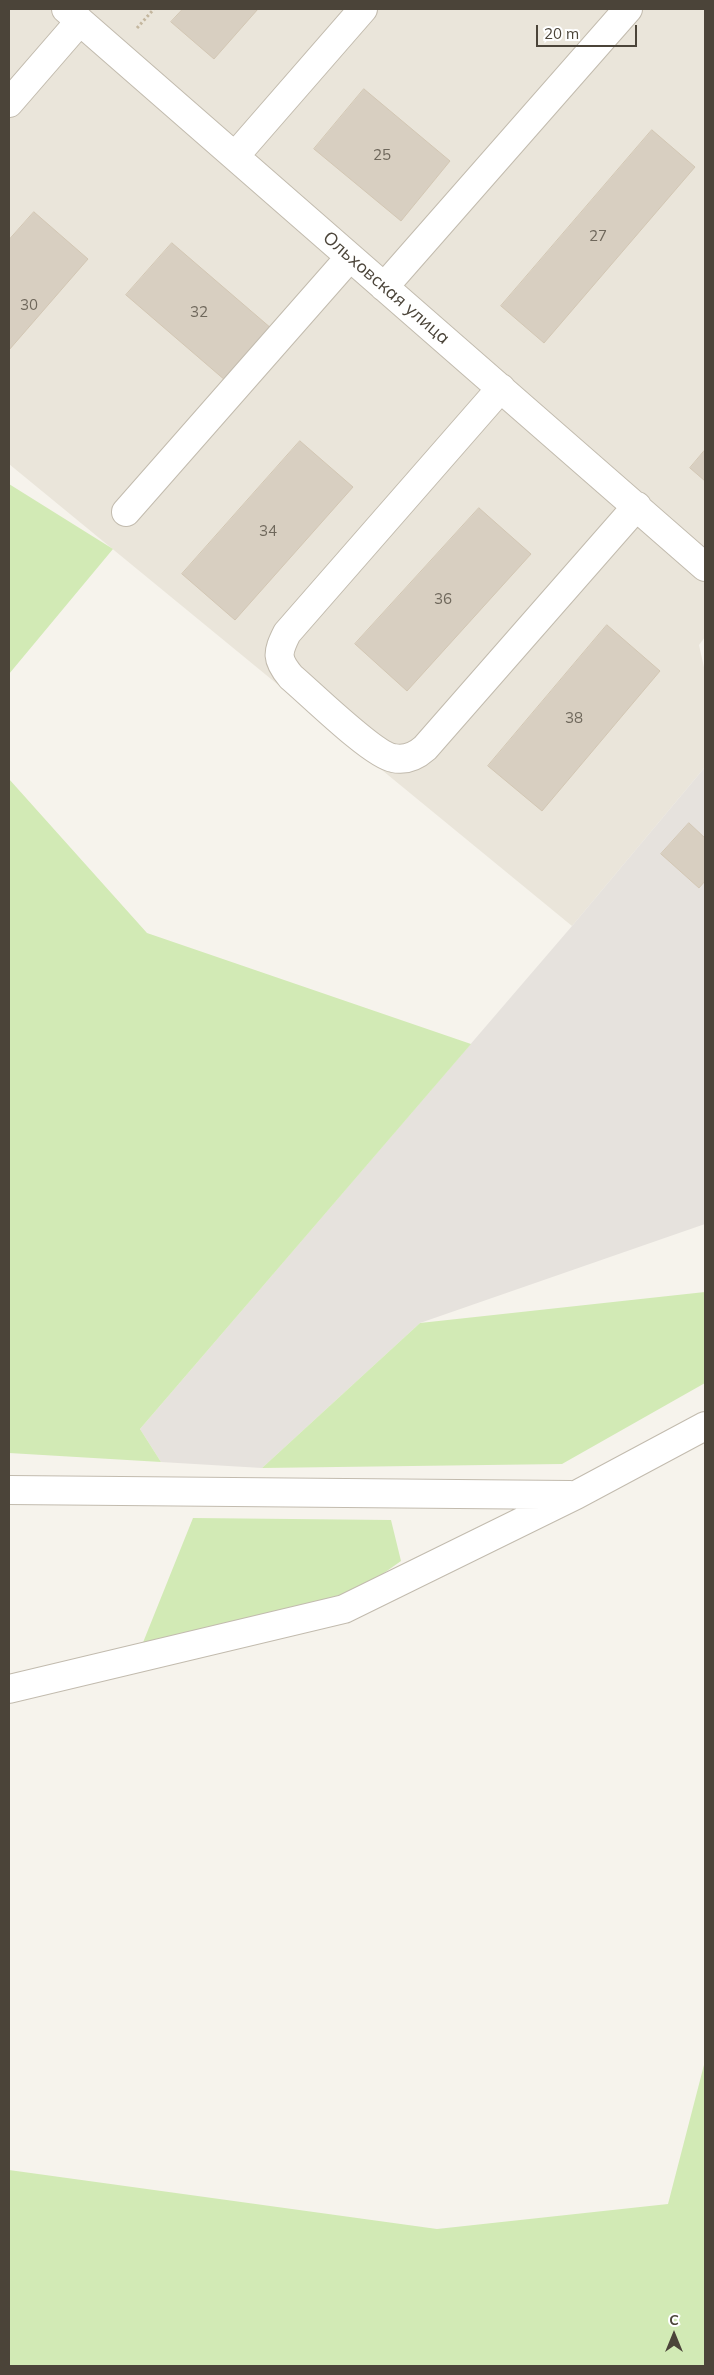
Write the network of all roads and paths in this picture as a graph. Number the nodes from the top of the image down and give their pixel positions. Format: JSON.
{"nodes":[{"id":1,"x":154,"y":9,"type":"edge"},
{"id":2,"x":363,"y":9,"type":"edge"},
{"id":3,"x":615,"y":13,"type":"edge"},
{"id":4,"x":73,"y":15,"type":"edge"},
{"id":5,"x":137,"y":28,"type":"dead end"},
{"id":6,"x":9,"y":103,"type":"edge"},
{"id":7,"x":235,"y":156,"type":"junction"},
{"id":8,"x":350,"y":257,"type":"junction"},
{"id":9,"x":384,"y":287,"type":"junction"},
{"id":10,"x":501,"y":388,"type":"junction"},
{"id":11,"x":636,"y":506,"type":"junction"},
{"id":12,"x":126,"y":512,"type":"dead end"},
{"id":13,"x":705,"y":567,"type":"edge"},
{"id":14,"x":705,"y":1426,"type":"edge"},
{"id":15,"x":9,"y":1490,"type":"edge"},
{"id":16,"x":576,"y":1495,"type":"junction"},
{"id":17,"x":9,"y":1689,"type":"edge"}],
"edges":[{"from":1,"to":5,"type":"path"},
{"from":2,"to":7,"type":"street"},
{"from":3,"to":9,"type":"street"},
{"from":4,"to":6,"type":"street"},
{"from":4,"to":7,"type":"street","name":"Ольховская улица"},
{"from":7,"to":8,"type":"street","name":"Ольховская улица"},
{"from":8,"to":9,"type":"street","name":"Ольховская улица"},
{"from":8,"to":12,"type":"street"},
{"from":9,"to":10,"type":"street","name":"Ольховская улица"},
{"from":10,"to":11,"type":"street","name":"Ольховская улица"},
{"from":10,"to":11,"type":"street"},
{"from":11,"to":13,"type":"street","name":"Ольховская улица"},
{"from":14,"to":16,"type":"street"},
{"from":15,"to":16,"type":"street"},
{"from":16,"to":17,"type":"street"}]}
